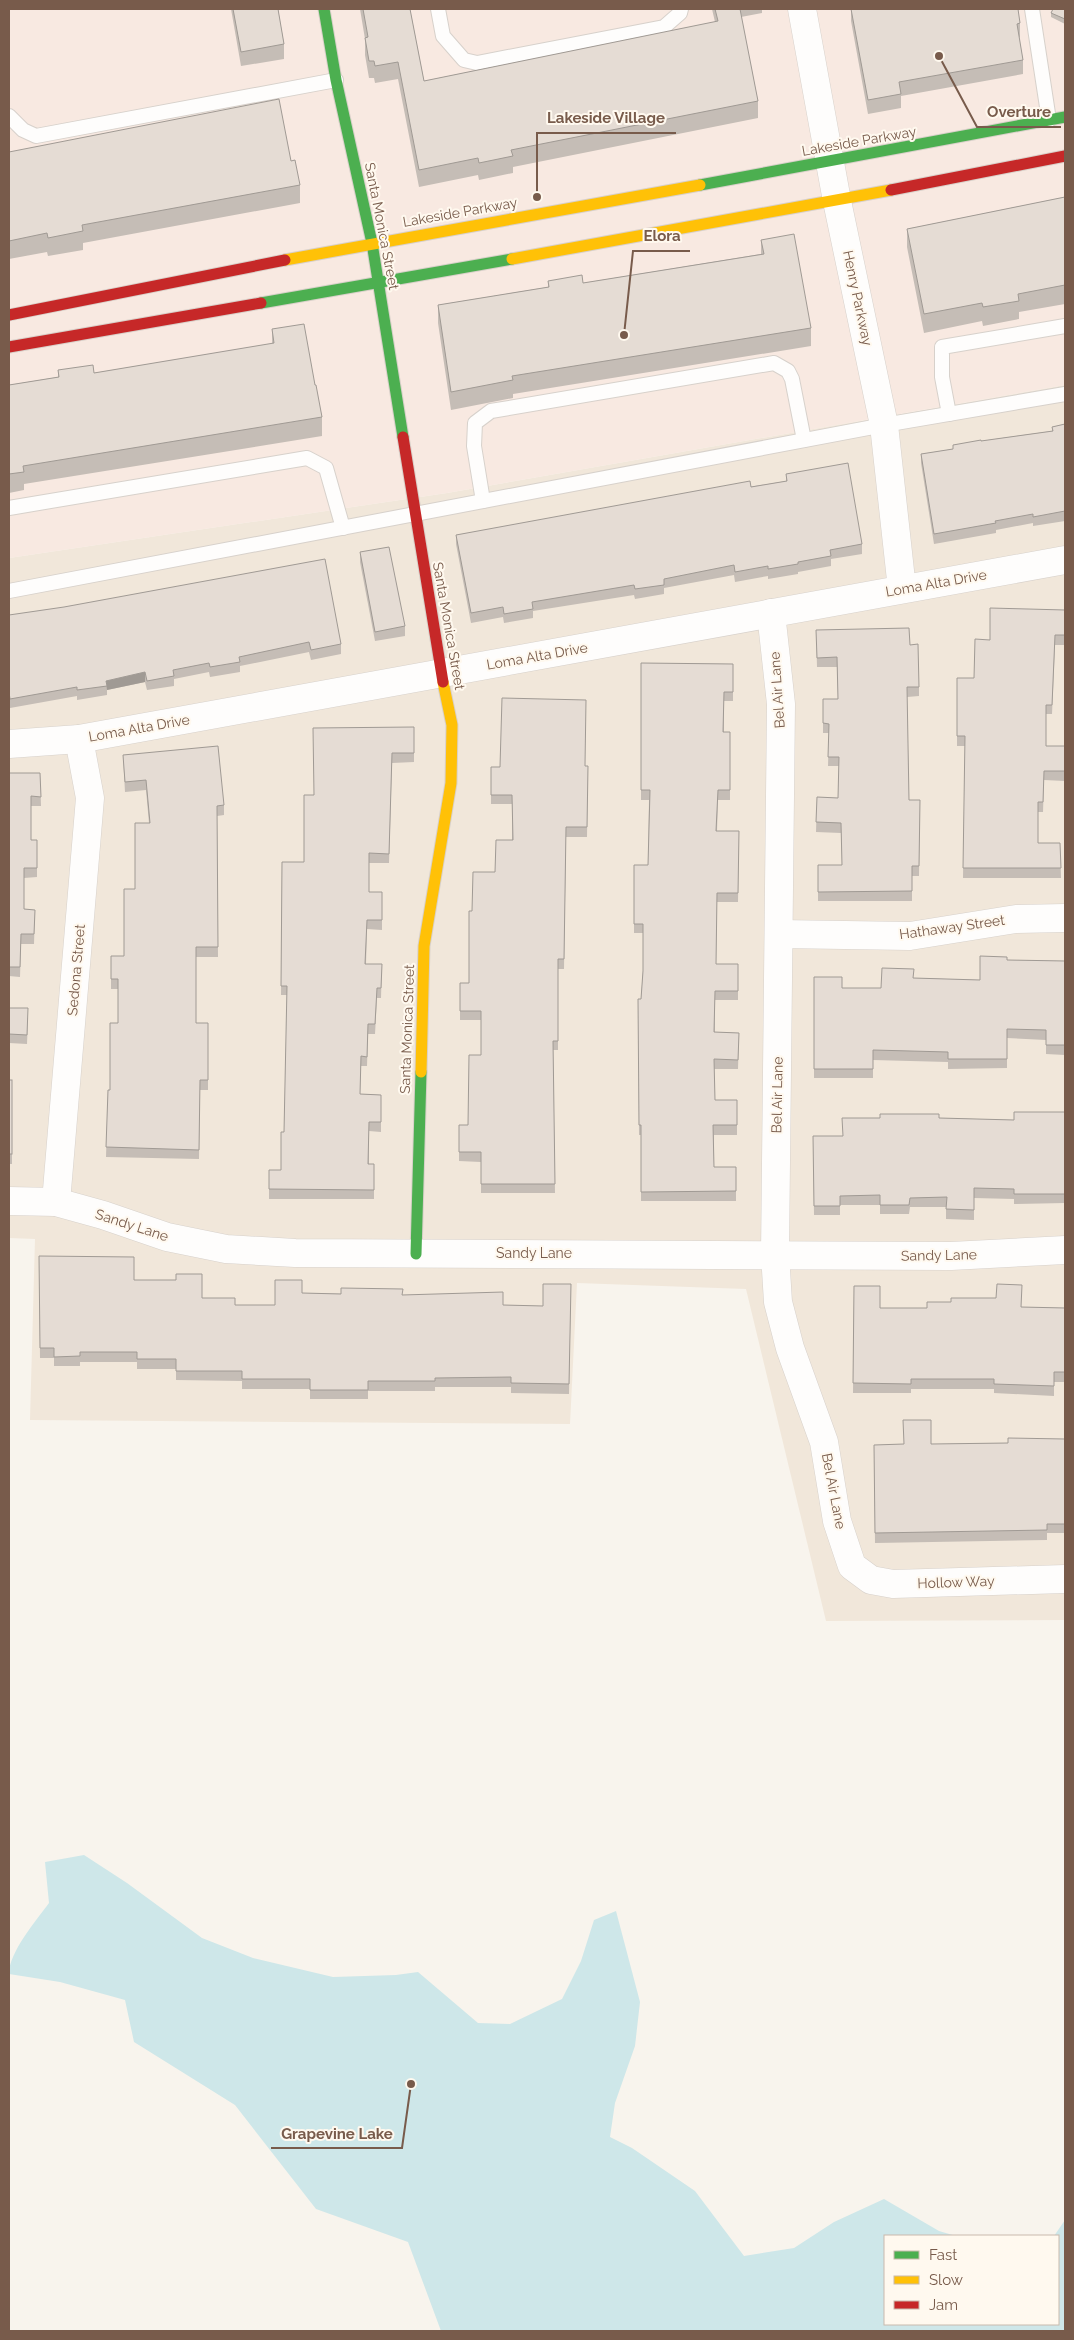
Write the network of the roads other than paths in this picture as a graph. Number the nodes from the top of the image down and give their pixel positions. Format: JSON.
{"nodes":[{"id":1,"x":324,"y":9,"type":"edge"},
{"id":2,"x":438,"y":9,"type":"edge"},
{"id":3,"x":681,"y":9,"type":"edge"},
{"id":4,"x":802,"y":9,"type":"edge"},
{"id":5,"x":1032,"y":9,"type":"edge"},
{"id":6,"x":336,"y":80,"type":"junction"},
{"id":7,"x":9,"y":116,"type":"edge"},
{"id":8,"x":1065,"y":117,"type":"edge"},
{"id":9,"x":1049,"y":120,"type":"junction"},
{"id":10,"x":1065,"y":156,"type":"edge"},
{"id":11,"x":830,"y":161,"type":"junction"},
{"id":12,"x":838,"y":201,"type":"junction"},
{"id":13,"x":372,"y":243,"type":"junction"},
{"id":14,"x":378,"y":282,"type":"junction"},
{"id":15,"x":9,"y":315,"type":"edge"},
{"id":16,"x":1065,"y":326,"type":"edge"},
{"id":17,"x":9,"y":347,"type":"edge"},
{"id":18,"x":1065,"y":394,"type":"edge"},
{"id":19,"x":949,"y":414,"type":"junction"},
{"id":20,"x":884,"y":425,"type":"junction"},
{"id":21,"x":804,"y":440,"type":"junction"},
{"id":22,"x":483,"y":501,"type":"junction"},
{"id":23,"x":9,"y":508,"type":"edge"},
{"id":24,"x":415,"y":514,"type":"junction"},
{"id":25,"x":343,"y":528,"type":"junction"},
{"id":26,"x":1065,"y":560,"type":"edge"},
{"id":27,"x":902,"y":589,"type":"junction"},
{"id":28,"x":9,"y":591,"type":"edge"},
{"id":29,"x":771,"y":613,"type":"junction"},
{"id":30,"x":441,"y":673,"type":"junction"},
{"id":31,"x":79,"y":739,"type":"junction"},
{"id":32,"x":9,"y":744,"type":"edge"},
{"id":33,"x":1065,"y":918,"type":"edge"},
{"id":34,"x":780,"y":934,"type":"junction"},
{"id":35,"x":9,"y":1201,"type":"edge"},
{"id":36,"x":56,"y":1202,"type":"junction"},
{"id":37,"x":1065,"y":1250,"type":"edge"},
{"id":38,"x":416,"y":1254,"type":"junction"},
{"id":39,"x":775,"y":1254,"type":"junction"},
{"id":40,"x":852,"y":1566,"type":"joint"},
{"id":41,"x":1065,"y":1579,"type":"edge"}],
"edges":[{"from":1,"to":6,"type":"street","name":"Santa Monica Street"},
{"from":2,"to":3,"type":"lane"},
{"from":4,"to":11,"type":"street","name":"Henry Parkway"},
{"from":5,"to":9,"type":"lane"},
{"from":6,"to":7,"type":"lane"},
{"from":6,"to":13,"type":"street","name":"Santa Monica Street"},
{"from":8,"to":9,"type":"street","name":"Lakeside Parkway"},
{"from":9,"to":11,"type":"street","name":"Lakeside Parkway"},
{"from":10,"to":12,"type":"street"},
{"from":11,"to":12,"type":"street","name":"Henry Parkway"},
{"from":11,"to":13,"type":"street","name":"Lakeside Parkway"},
{"from":12,"to":14,"type":"street"},
{"from":12,"to":20,"type":"street","name":"Henry Parkway"},
{"from":13,"to":14,"type":"street","name":"Santa Monica Street"},
{"from":13,"to":15,"type":"street","name":"Lakeside Parkway"},
{"from":14,"to":17,"type":"street"},
{"from":14,"to":24,"type":"street","name":"Santa Monica Street"},
{"from":16,"to":19,"type":"lane"},
{"from":18,"to":19,"type":"lane"},
{"from":19,"to":20,"type":"lane"},
{"from":20,"to":21,"type":"lane"},
{"from":20,"to":27,"type":"street","name":"Henry Parkway"},
{"from":21,"to":22,"type":"lane"},
{"from":21,"to":22,"type":"lane"},
{"from":22,"to":24,"type":"lane"},
{"from":23,"to":25,"type":"lane"},
{"from":24,"to":25,"type":"lane"},
{"from":24,"to":30,"type":"street","name":"Santa Monica Street"},
{"from":25,"to":28,"type":"lane"},
{"from":26,"to":27,"type":"street","name":"Loma Alta Drive"},
{"from":27,"to":29,"type":"street","name":"Loma Alta Drive"},
{"from":29,"to":30,"type":"street","name":"Loma Alta Drive"},
{"from":29,"to":34,"type":"street","name":"Bel Air Lane"},
{"from":30,"to":31,"type":"street","name":"Loma Alta Drive"},
{"from":30,"to":38,"type":"street","name":"Santa Monica Street"},
{"from":31,"to":32,"type":"street","name":"Loma Alta Drive"},
{"from":31,"to":36,"type":"street","name":"Sedona Street"},
{"from":33,"to":34,"type":"street","name":"Hathaway Street"},
{"from":34,"to":39,"type":"street","name":"Bel Air Lane"},
{"from":35,"to":36,"type":"street","name":"Sandy Lane"},
{"from":36,"to":38,"type":"street","name":"Sandy Lane"},
{"from":37,"to":39,"type":"street","name":"Sandy Lane"},
{"from":38,"to":39,"type":"street","name":"Sandy Lane"},
{"from":39,"to":40,"type":"street","name":"Bel Air Lane"},
{"from":40,"to":41,"type":"street","name":"Hollow Way"}]}
